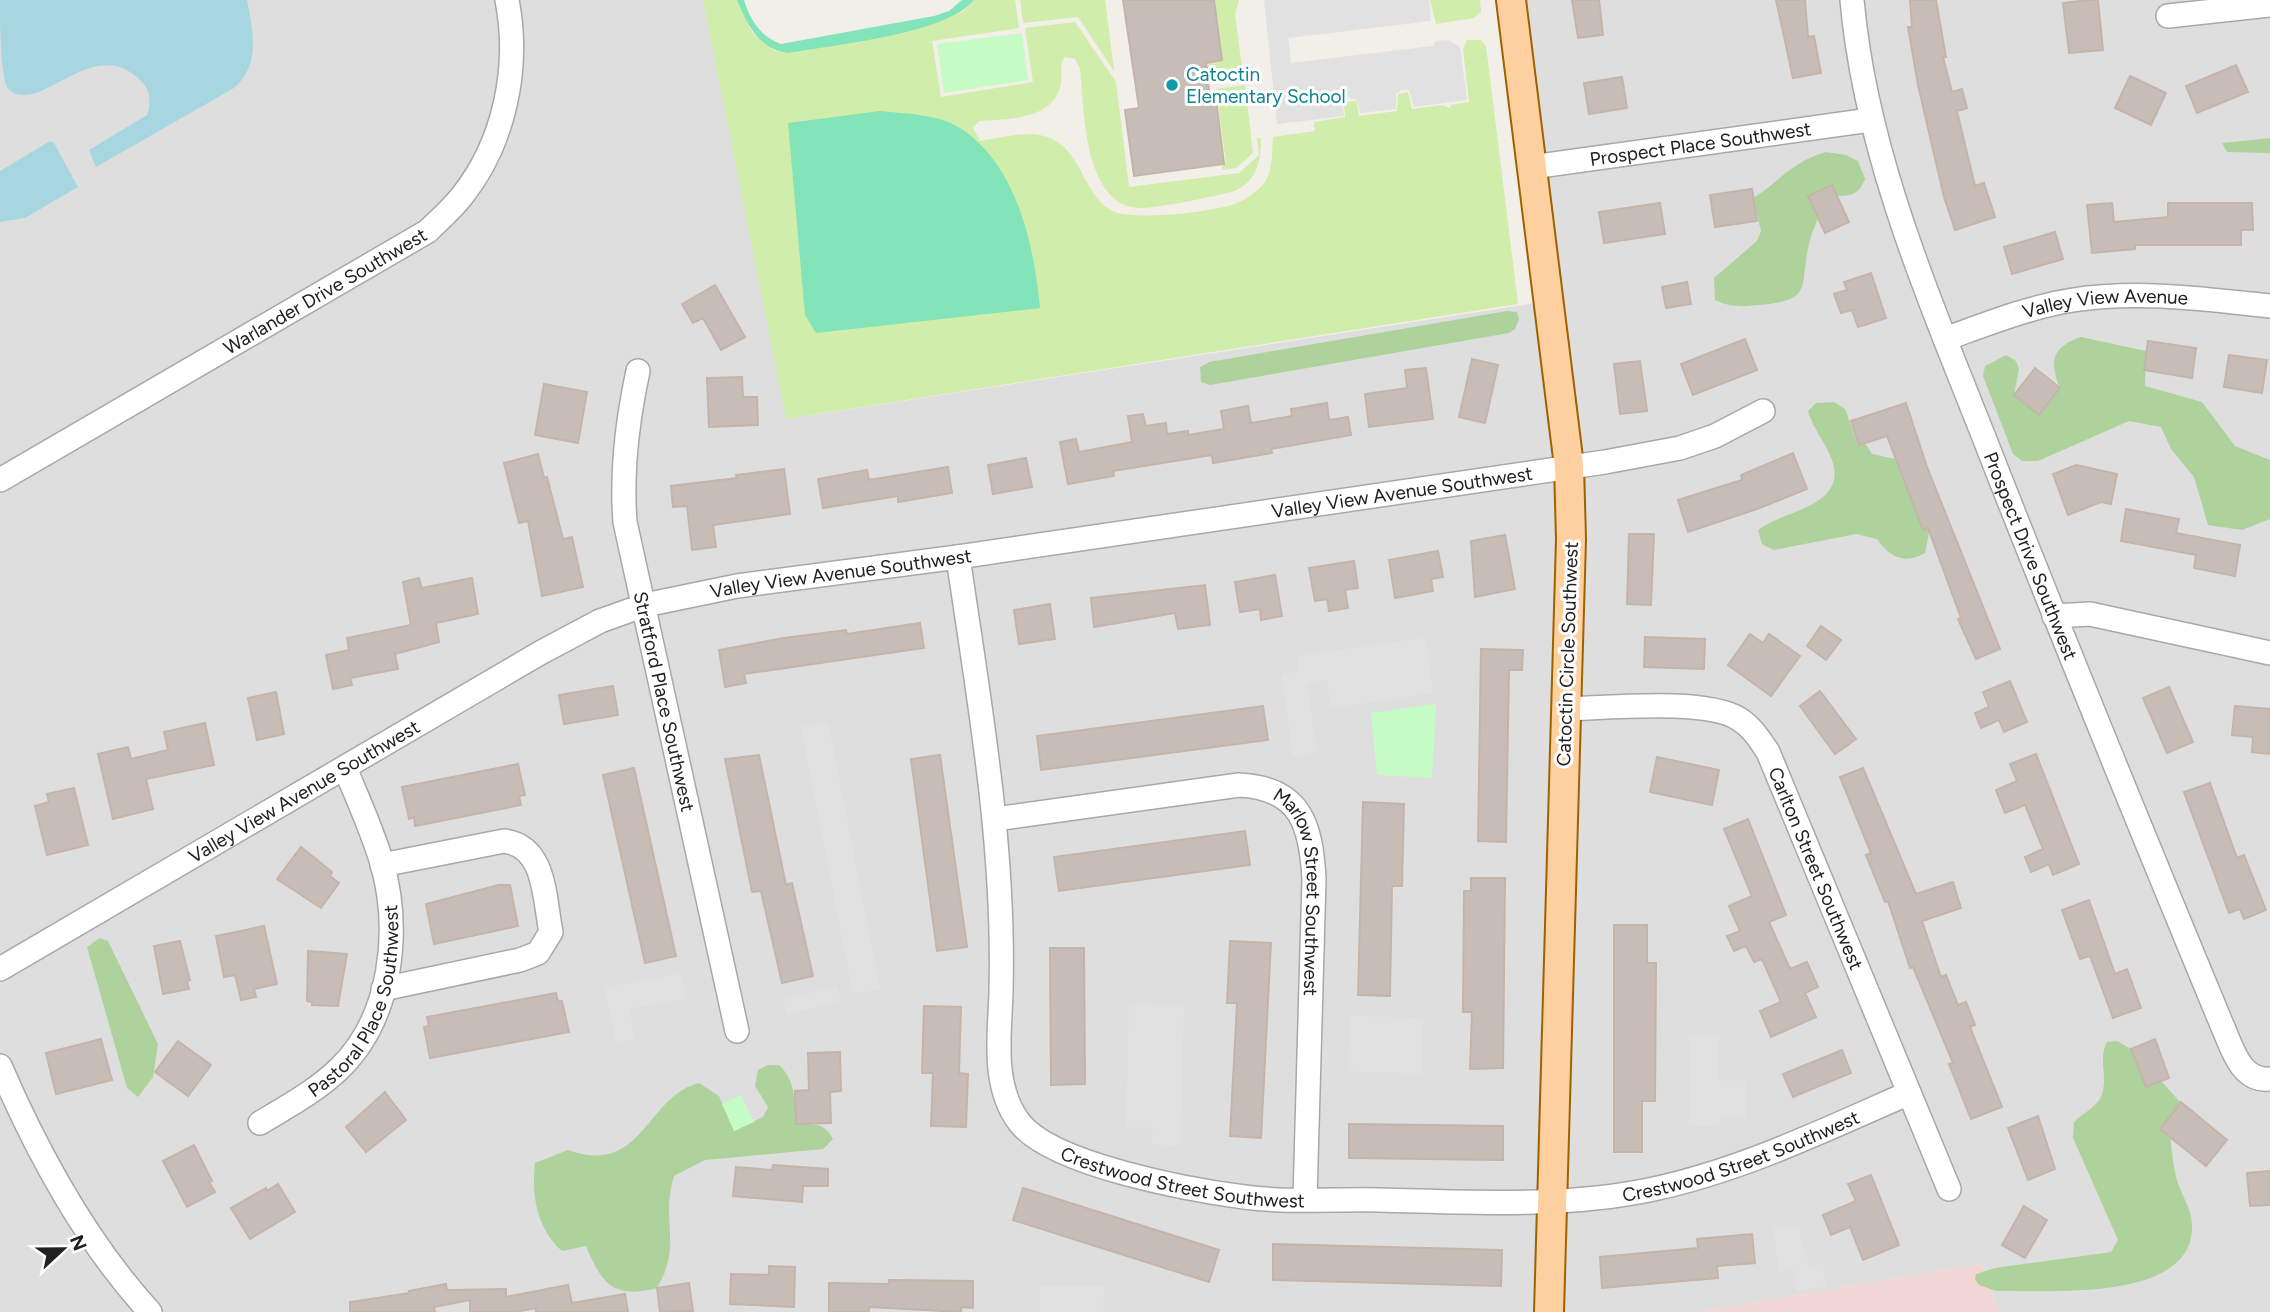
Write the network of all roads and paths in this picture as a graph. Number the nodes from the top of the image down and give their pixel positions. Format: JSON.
{"nodes":[{"id":1,"x":507,"y":0,"type":"edge"},
{"id":2,"x":1511,"y":0,"type":"edge"},
{"id":3,"x":1852,"y":0,"type":"edge"},
{"id":4,"x":2270,"y":5,"type":"edge"},
{"id":5,"x":2168,"y":16,"type":"dead end"},
{"id":6,"x":1870,"y":120,"type":"junction"},
{"id":7,"x":1532,"y":167,"type":"junction"},
{"id":8,"x":2270,"y":306,"type":"edge"},
{"id":9,"x":1945,"y":339,"type":"junction"},
{"id":10,"x":638,"y":371,"type":"dead end"},
{"id":11,"x":1763,"y":411,"type":"dead end"},
{"id":12,"x":1569,"y":466,"type":"junction"},
{"id":13,"x":0,"y":480,"type":"edge"},
{"id":14,"x":958,"y":557,"type":"junction"},
{"id":15,"x":645,"y":605,"type":"junction"},
{"id":16,"x":2054,"y":616,"type":"junction"},
{"id":17,"x":2270,"y":653,"type":"edge"},
{"id":18,"x":1565,"y":709,"type":"junction"},
{"id":19,"x":345,"y":768,"type":"junction"},
{"id":20,"x":995,"y":819,"type":"junction"},
{"id":21,"x":383,"y":865,"type":"junction"},
{"id":22,"x":0,"y":969,"type":"edge"},
{"id":23,"x":383,"y":989,"type":"junction"},
{"id":24,"x":737,"y":1031,"type":"dead end"},
{"id":25,"x":0,"y":1066,"type":"edge"},
{"id":26,"x":2270,"y":1079,"type":"edge"},
{"id":27,"x":1909,"y":1093,"type":"junction"},
{"id":28,"x":260,"y":1123,"type":"dead end"},
{"id":29,"x":1949,"y":1189,"type":"dead end"},
{"id":30,"x":1305,"y":1198,"type":"junction"},
{"id":31,"x":1551,"y":1203,"type":"junction"},
{"id":32,"x":150,"y":1312,"type":"edge"},
{"id":33,"x":1549,"y":1312,"type":"edge"}],
"edges":[{"from":1,"to":13,"type":"street","name":"Warlander Drive Southwest"},
{"from":2,"to":7,"type":"main road","name":"Catoctin Circle Southwest"},
{"from":3,"to":6,"type":"street","name":"Prospect Drive Southwest"},
{"from":4,"to":5,"type":"street"},
{"from":6,"to":7,"type":"street","name":"Prospect Place Southwest"},
{"from":6,"to":9,"type":"street","name":"Prospect Drive Southwest"},
{"from":7,"to":12,"type":"main road","name":"Catoctin Circle Southwest"},
{"from":8,"to":9,"type":"street","name":"Valley View Avenue"},
{"from":9,"to":16,"type":"street","name":"Prospect Drive Southwest"},
{"from":10,"to":15,"type":"street","name":"Stratford Place Southwest"},
{"from":11,"to":12,"type":"street","name":"Valley View Avenue Southwest"},
{"from":12,"to":14,"type":"street","name":"Valley View Avenue Southwest"},
{"from":12,"to":18,"type":"main road","name":"Catoctin Circle Southwest"},
{"from":14,"to":15,"type":"street","name":"Valley View Avenue Southwest"},
{"from":14,"to":20,"type":"street","name":"Crestwood Street Southwest"},
{"from":15,"to":19,"type":"street","name":"Valley View Avenue Southwest"},
{"from":15,"to":24,"type":"street","name":"Stratford Place Southwest"},
{"from":16,"to":17,"type":"street"},
{"from":16,"to":26,"type":"street","name":"Prospect Drive Southwest"},
{"from":18,"to":27,"type":"street","name":"Carlton Street Southwest"},
{"from":18,"to":31,"type":"main road","name":"Catoctin Circle Southwest"},
{"from":19,"to":21,"type":"street","name":"Pastoral Place Southwest"},
{"from":19,"to":22,"type":"street","name":"Valley View Avenue Southwest"},
{"from":20,"to":30,"type":"street","name":"Crestwood Street Southwest"},
{"from":20,"to":30,"type":"street","name":"Marlow Street Southwest"},
{"from":21,"to":23,"type":"street","name":"Pastoral Place Southwest"},
{"from":21,"to":23,"type":"street"},
{"from":23,"to":28,"type":"street","name":"Pastoral Place Southwest"},
{"from":25,"to":32,"type":"street"},
{"from":27,"to":29,"type":"street","name":"Carlton Street Southwest"},
{"from":27,"to":31,"type":"street","name":"Crestwood Street Southwest"},
{"from":30,"to":31,"type":"street","name":"Crestwood Street Southwest"},
{"from":31,"to":33,"type":"main road","name":"Catoctin Circle Southwest"}]}
